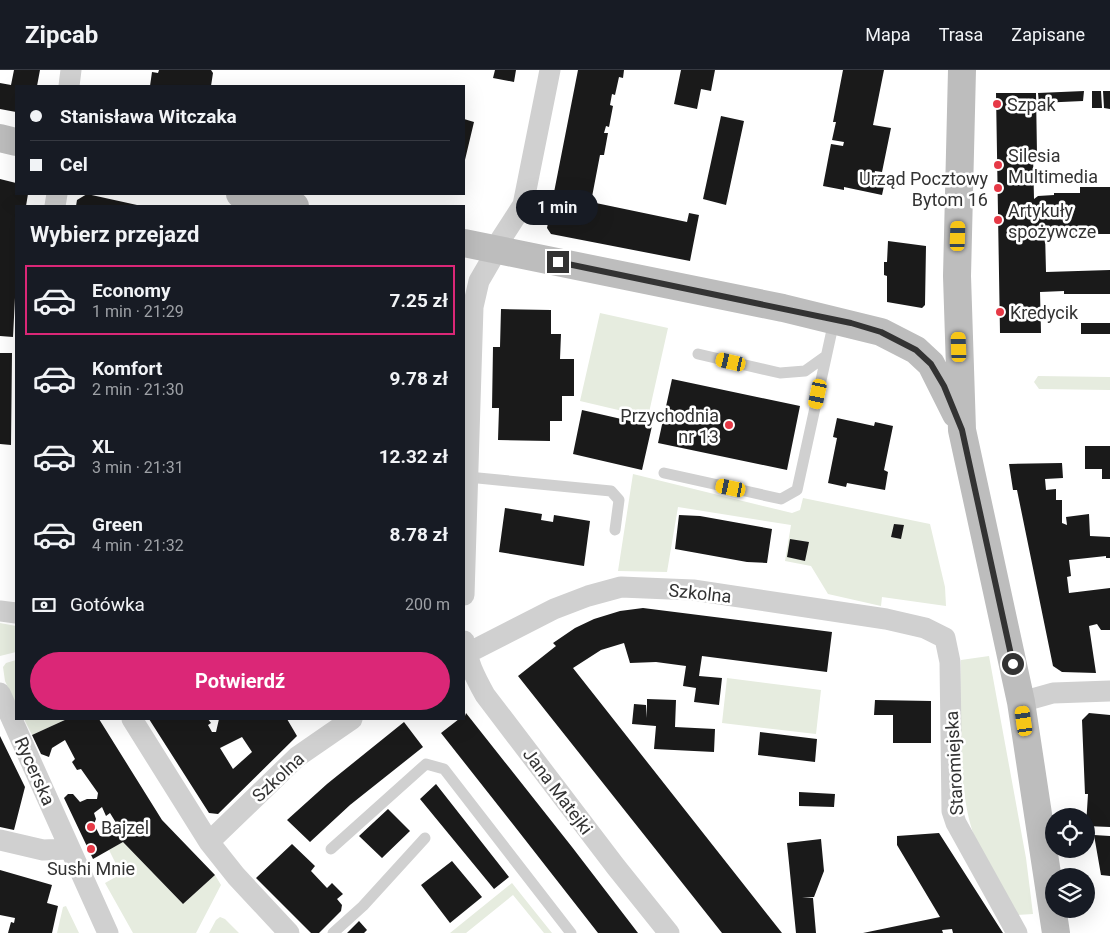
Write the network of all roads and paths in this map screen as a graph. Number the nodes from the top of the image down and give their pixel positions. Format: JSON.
{"nodes":[{"id":1,"x":72,"y":70,"type":"edge"},
{"id":2,"x":550,"y":70,"type":"edge"},
{"id":3,"x":962,"y":70,"type":"edge"},
{"id":4,"x":69,"y":85,"type":"edge"},
{"id":5,"x":0,"y":138,"type":"edge"},
{"id":6,"x":15,"y":142,"type":"edge"},
{"id":7,"x":245,"y":195,"type":"edge"},
{"id":8,"x":290,"y":205,"type":"edge"},
{"id":9,"x":465,"y":243,"type":"edge"},
{"id":10,"x":497,"y":250,"type":"junction"},
{"id":11,"x":834,"y":319,"type":"junction"},
{"id":12,"x":698,"y":354,"type":"dead end"},
{"id":13,"x":826,"y":356,"type":"junction"},
{"id":14,"x":962,"y":430,"type":"junction"},
{"id":15,"x":664,"y":474,"type":"dead end"},
{"id":16,"x":468,"y":477,"type":"junction"},
{"id":17,"x":615,"y":530,"type":"dead end"},
{"id":18,"x":465,"y":566,"type":"edge"},
{"id":19,"x":0,"y":610,"type":"edge"},
{"id":20,"x":15,"y":613,"type":"edge"},
{"id":21,"x":945,"y":638,"type":"joint"},
{"id":22,"x":465,"y":649,"type":"edge"},
{"id":23,"x":465,"y":651,"type":"edge"},
{"id":24,"x":1110,"y":691,"type":"edge"},
{"id":25,"x":0,"y":693,"type":"edge"},
{"id":26,"x":1021,"y":702,"type":"junction"},
{"id":27,"x":133,"y":720,"type":"edge"},
{"id":28,"x":351,"y":720,"type":"edge"},
{"id":29,"x":425,"y":838,"type":"dead end"},
{"id":30,"x":0,"y":840,"type":"edge"},
{"id":31,"x":209,"y":842,"type":"junction"},
{"id":32,"x":68,"y":849,"type":"junction"},
{"id":33,"x":330,"y":849,"type":"dead end"},
{"id":34,"x":108,"y":933,"type":"edge"},
{"id":35,"x":289,"y":933,"type":"edge"},
{"id":36,"x":333,"y":933,"type":"edge"},
{"id":37,"x":571,"y":933,"type":"edge"},
{"id":38,"x":669,"y":933,"type":"edge"},
{"id":39,"x":1017,"y":933,"type":"edge"},
{"id":40,"x":1056,"y":933,"type":"edge"}],
"edges":[{"from":1,"to":4,"type":"street"},
{"from":2,"to":10,"type":"street"},
{"from":3,"to":14,"type":"main road"},
{"from":5,"to":6,"type":"main road"},
{"from":7,"to":8,"type":"main road"},
{"from":9,"to":10,"type":"main road"},
{"from":10,"to":11,"type":"main road"},
{"from":10,"to":16,"type":"street"},
{"from":11,"to":13,"type":"lane"},
{"from":11,"to":14,"type":"main road"},
{"from":12,"to":13,"type":"lane"},
{"from":13,"to":15,"type":"lane"},
{"from":14,"to":26,"type":"main road"},
{"from":16,"to":17,"type":"lane"},
{"from":16,"to":18,"type":"street"},
{"from":19,"to":20,"type":"street"},
{"from":21,"to":22,"type":"street","name":"Szkolna"},
{"from":21,"to":39,"type":"street","name":"Staromiejska"},
{"from":23,"to":38,"type":"street","name":"Jana Matejki"},
{"from":24,"to":26,"type":"street"},
{"from":25,"to":32,"type":"street","name":"Rycerska"},
{"from":26,"to":40,"type":"main road"},
{"from":27,"to":31,"type":"street"},
{"from":28,"to":31,"type":"street","name":"Szkolna"},
{"from":29,"to":36,"type":"lane"},
{"from":30,"to":32,"type":"street"},
{"from":31,"to":35,"type":"street"},
{"from":32,"to":34,"type":"street","name":"Rycerska"},
{"from":33,"to":37,"type":"lane"}]}
